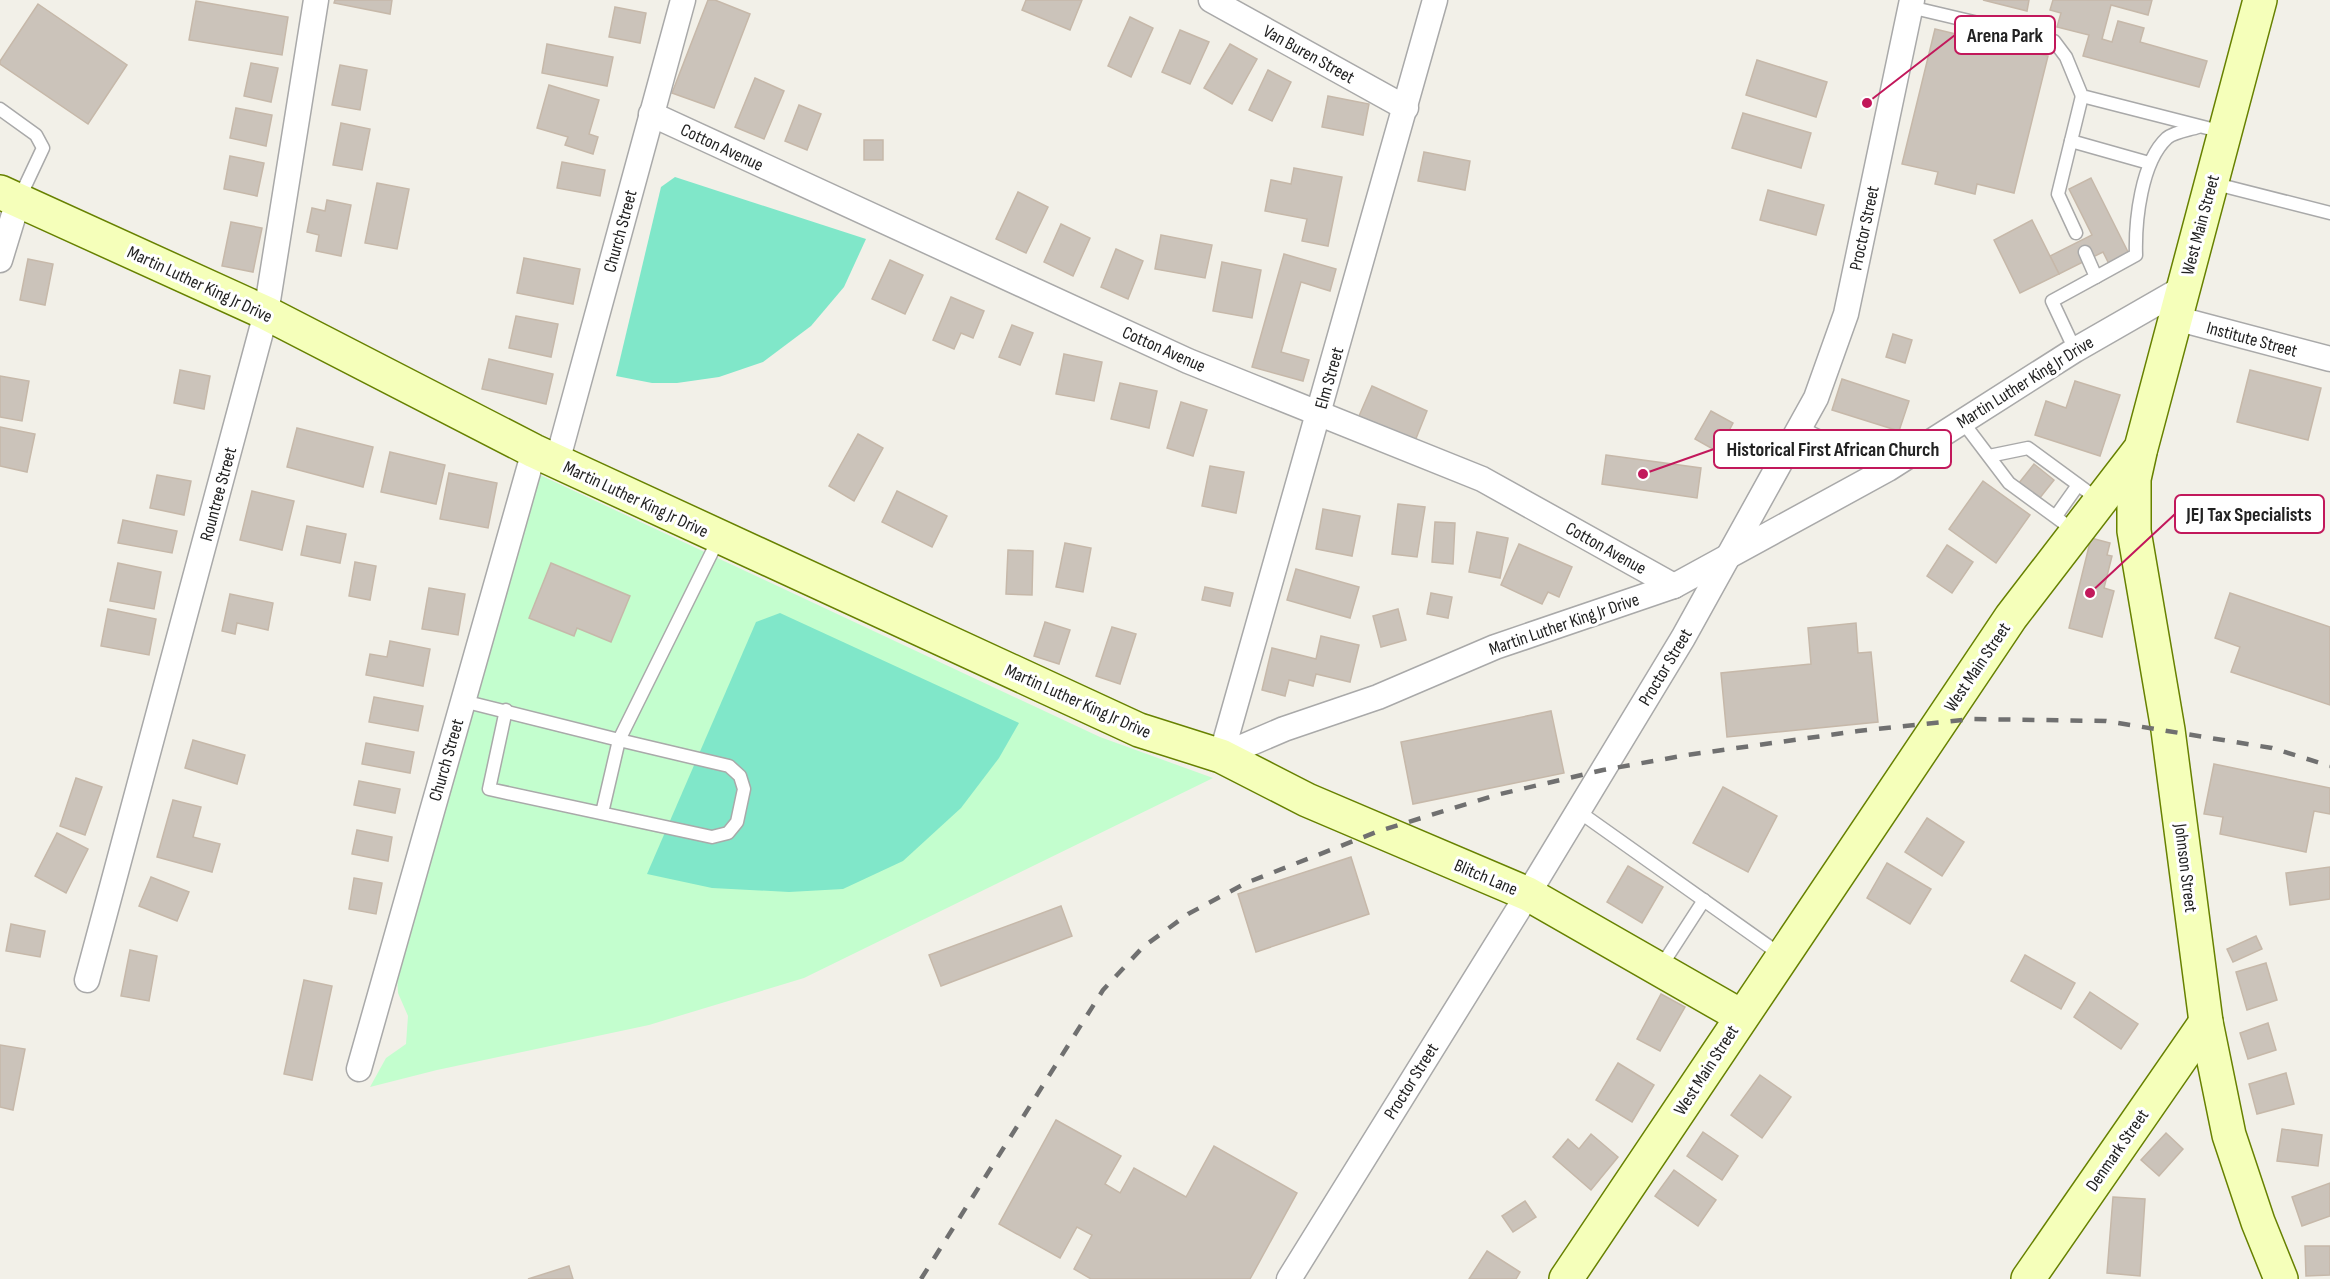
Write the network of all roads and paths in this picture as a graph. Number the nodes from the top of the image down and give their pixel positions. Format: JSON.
{"nodes":[{"id":1,"x":316,"y":0,"type":"edge"},
{"id":2,"x":683,"y":0,"type":"edge"},
{"id":3,"x":1211,"y":0,"type":"edge"},
{"id":4,"x":1435,"y":0,"type":"edge"},
{"id":5,"x":2260,"y":0,"type":"edge"},
{"id":6,"x":1911,"y":3,"type":"edge"},
{"id":7,"x":2082,"y":96,"type":"junction"},
{"id":8,"x":1406,"y":108,"type":"junction"},
{"id":9,"x":0,"y":109,"type":"edge"},
{"id":10,"x":651,"y":114,"type":"junction"},
{"id":11,"x":2211,"y":130,"type":"junction"},
{"id":12,"x":2071,"y":141,"type":"junction"},
{"id":13,"x":2149,"y":162,"type":"junction"},
{"id":14,"x":2211,"y":183,"type":"junction"},
{"id":15,"x":9,"y":196,"type":"edge"},
{"id":16,"x":2330,"y":213,"type":"edge"},
{"id":17,"x":2076,"y":233,"type":"dead end"},
{"id":18,"x":2085,"y":252,"type":"dead end"},
{"id":19,"x":0,"y":260,"type":"edge"},
{"id":20,"x":2096,"y":278,"type":"junction"},
{"id":21,"x":2179,"y":303,"type":"junction"},
{"id":22,"x":266,"y":313,"type":"junction"},
{"id":23,"x":2075,"y":350,"type":"junction"},
{"id":24,"x":2330,"y":359,"type":"edge"},
{"id":25,"x":1319,"y":414,"type":"junction"},
{"id":26,"x":1962,"y":421,"type":"junction"},
{"id":27,"x":1801,"y":428,"type":"junction"},
{"id":28,"x":2141,"y":448,"type":"junction"},
{"id":29,"x":1989,"y":456,"type":"junction"},
{"id":30,"x":545,"y":457,"type":"junction"},
{"id":31,"x":1888,"y":469,"type":"junction"},
{"id":32,"x":2089,"y":493,"type":"junction"},
{"id":33,"x":2066,"y":524,"type":"junction"},
{"id":34,"x":720,"y":537,"type":"junction"},
{"id":35,"x":1730,"y":556,"type":"junction"},
{"id":36,"x":1674,"y":586,"type":"junction"},
{"id":37,"x":463,"y":701,"type":"junction"},
{"id":38,"x":506,"y":710,"type":"junction"},
{"id":39,"x":619,"y":740,"type":"junction"},
{"id":40,"x":1221,"y":756,"type":"junction"},
{"id":41,"x":1578,"y":811,"type":"junction"},
{"id":42,"x":602,"y":813,"type":"junction"},
{"id":43,"x":1528,"y":894,"type":"junction"},
{"id":44,"x":1704,"y":900,"type":"junction"},
{"id":45,"x":1782,"y":956,"type":"junction"},
{"id":46,"x":1659,"y":969,"type":"junction"},
{"id":47,"x":87,"y":980,"type":"dead end"},
{"id":48,"x":1741,"y":1016,"type":"junction"},
{"id":49,"x":2206,"y":1022,"type":"junction"},
{"id":50,"x":359,"y":1069,"type":"dead end"},
{"id":51,"x":1288,"y":1279,"type":"edge"},
{"id":52,"x":1566,"y":1279,"type":"edge"},
{"id":53,"x":2028,"y":1279,"type":"edge"},
{"id":54,"x":2281,"y":1279,"type":"edge"}],
"edges":[{"from":1,"to":22,"type":"street","name":"Rountree Street"},
{"from":2,"to":10,"type":"street","name":"Church Street"},
{"from":3,"to":8,"type":"street","name":"Van Buren Street"},
{"from":4,"to":8,"type":"street","name":"Elm Street"},
{"from":5,"to":11,"type":"street","name":"West Main Street"},
{"from":6,"to":7,"type":"lane"},
{"from":6,"to":27,"type":"street","name":"Proctor Street"},
{"from":7,"to":11,"type":"lane"},
{"from":7,"to":12,"type":"lane"},
{"from":8,"to":25,"type":"street","name":"Elm Street"},
{"from":9,"to":15,"type":"lane"},
{"from":10,"to":25,"type":"street","name":"Cotton Avenue"},
{"from":10,"to":30,"type":"street","name":"Church Street"},
{"from":11,"to":13,"type":"lane"},
{"from":11,"to":14,"type":"street","name":"West Main Street"},
{"from":12,"to":13,"type":"lane"},
{"from":12,"to":17,"type":"lane"},
{"from":13,"to":20,"type":"lane"},
{"from":14,"to":16,"type":"lane"},
{"from":14,"to":21,"type":"street","name":"West Main Street"},
{"from":15,"to":19,"type":"street"},
{"from":15,"to":22,"type":"street","name":"Martin Luther King Jr Drive"},
{"from":18,"to":20,"type":"lane"},
{"from":20,"to":23,"type":"lane"},
{"from":21,"to":23,"type":"street","name":"Martin Luther King Jr Drive"},
{"from":21,"to":24,"type":"street","name":"Institute Street"},
{"from":21,"to":28,"type":"street","name":"West Main Street"},
{"from":22,"to":30,"type":"street","name":"Martin Luther King Jr Drive"},
{"from":22,"to":47,"type":"street","name":"Rountree Street"},
{"from":23,"to":26,"type":"street","name":"Martin Luther King Jr Drive"},
{"from":25,"to":36,"type":"street","name":"Cotton Avenue"},
{"from":25,"to":40,"type":"street","name":"Elm Street"},
{"from":26,"to":29,"type":"lane"},
{"from":26,"to":31,"type":"street","name":"Martin Luther King Jr Drive"},
{"from":27,"to":31,"type":"lane"},
{"from":27,"to":35,"type":"street","name":"Proctor Street"},
{"from":28,"to":32,"type":"street","name":"West Main Street"},
{"from":28,"to":49,"type":"street","name":"Johnson Street"},
{"from":29,"to":32,"type":"lane"},
{"from":29,"to":33,"type":"lane"},
{"from":30,"to":34,"type":"street","name":"Martin Luther King Jr Drive"},
{"from":30,"to":37,"type":"street","name":"Church Street"},
{"from":31,"to":35,"type":"street","name":"Martin Luther King Jr Drive"},
{"from":32,"to":33,"type":"street","name":"West Main Street"},
{"from":33,"to":45,"type":"street","name":"West Main Street"},
{"from":34,"to":39,"type":"lane"},
{"from":34,"to":40,"type":"street","name":"Martin Luther King Jr Drive"},
{"from":35,"to":36,"type":"street","name":"Martin Luther King Jr Drive"},
{"from":35,"to":41,"type":"street","name":"Proctor Street"},
{"from":36,"to":40,"type":"street","name":"Martin Luther King Jr Drive"},
{"from":37,"to":38,"type":"lane"},
{"from":37,"to":50,"type":"street","name":"Church Street"},
{"from":38,"to":39,"type":"lane"},
{"from":38,"to":42,"type":"lane"},
{"from":39,"to":42,"type":"lane"},
{"from":39,"to":42,"type":"lane"},
{"from":40,"to":43,"type":"street","name":"Blitch Lane"},
{"from":41,"to":43,"type":"street","name":"Proctor Street"},
{"from":41,"to":44,"type":"lane"},
{"from":43,"to":46,"type":"street","name":"Blitch Lane"},
{"from":43,"to":51,"type":"street","name":"Proctor Street"},
{"from":44,"to":45,"type":"lane"},
{"from":44,"to":46,"type":"lane"},
{"from":45,"to":48,"type":"street","name":"West Main Street"},
{"from":46,"to":48,"type":"street","name":"Blitch Lane"},
{"from":48,"to":52,"type":"street","name":"West Main Street"},
{"from":49,"to":53,"type":"street","name":"Denmark Street"},
{"from":49,"to":54,"type":"street","name":"Johnson Street"}]}
